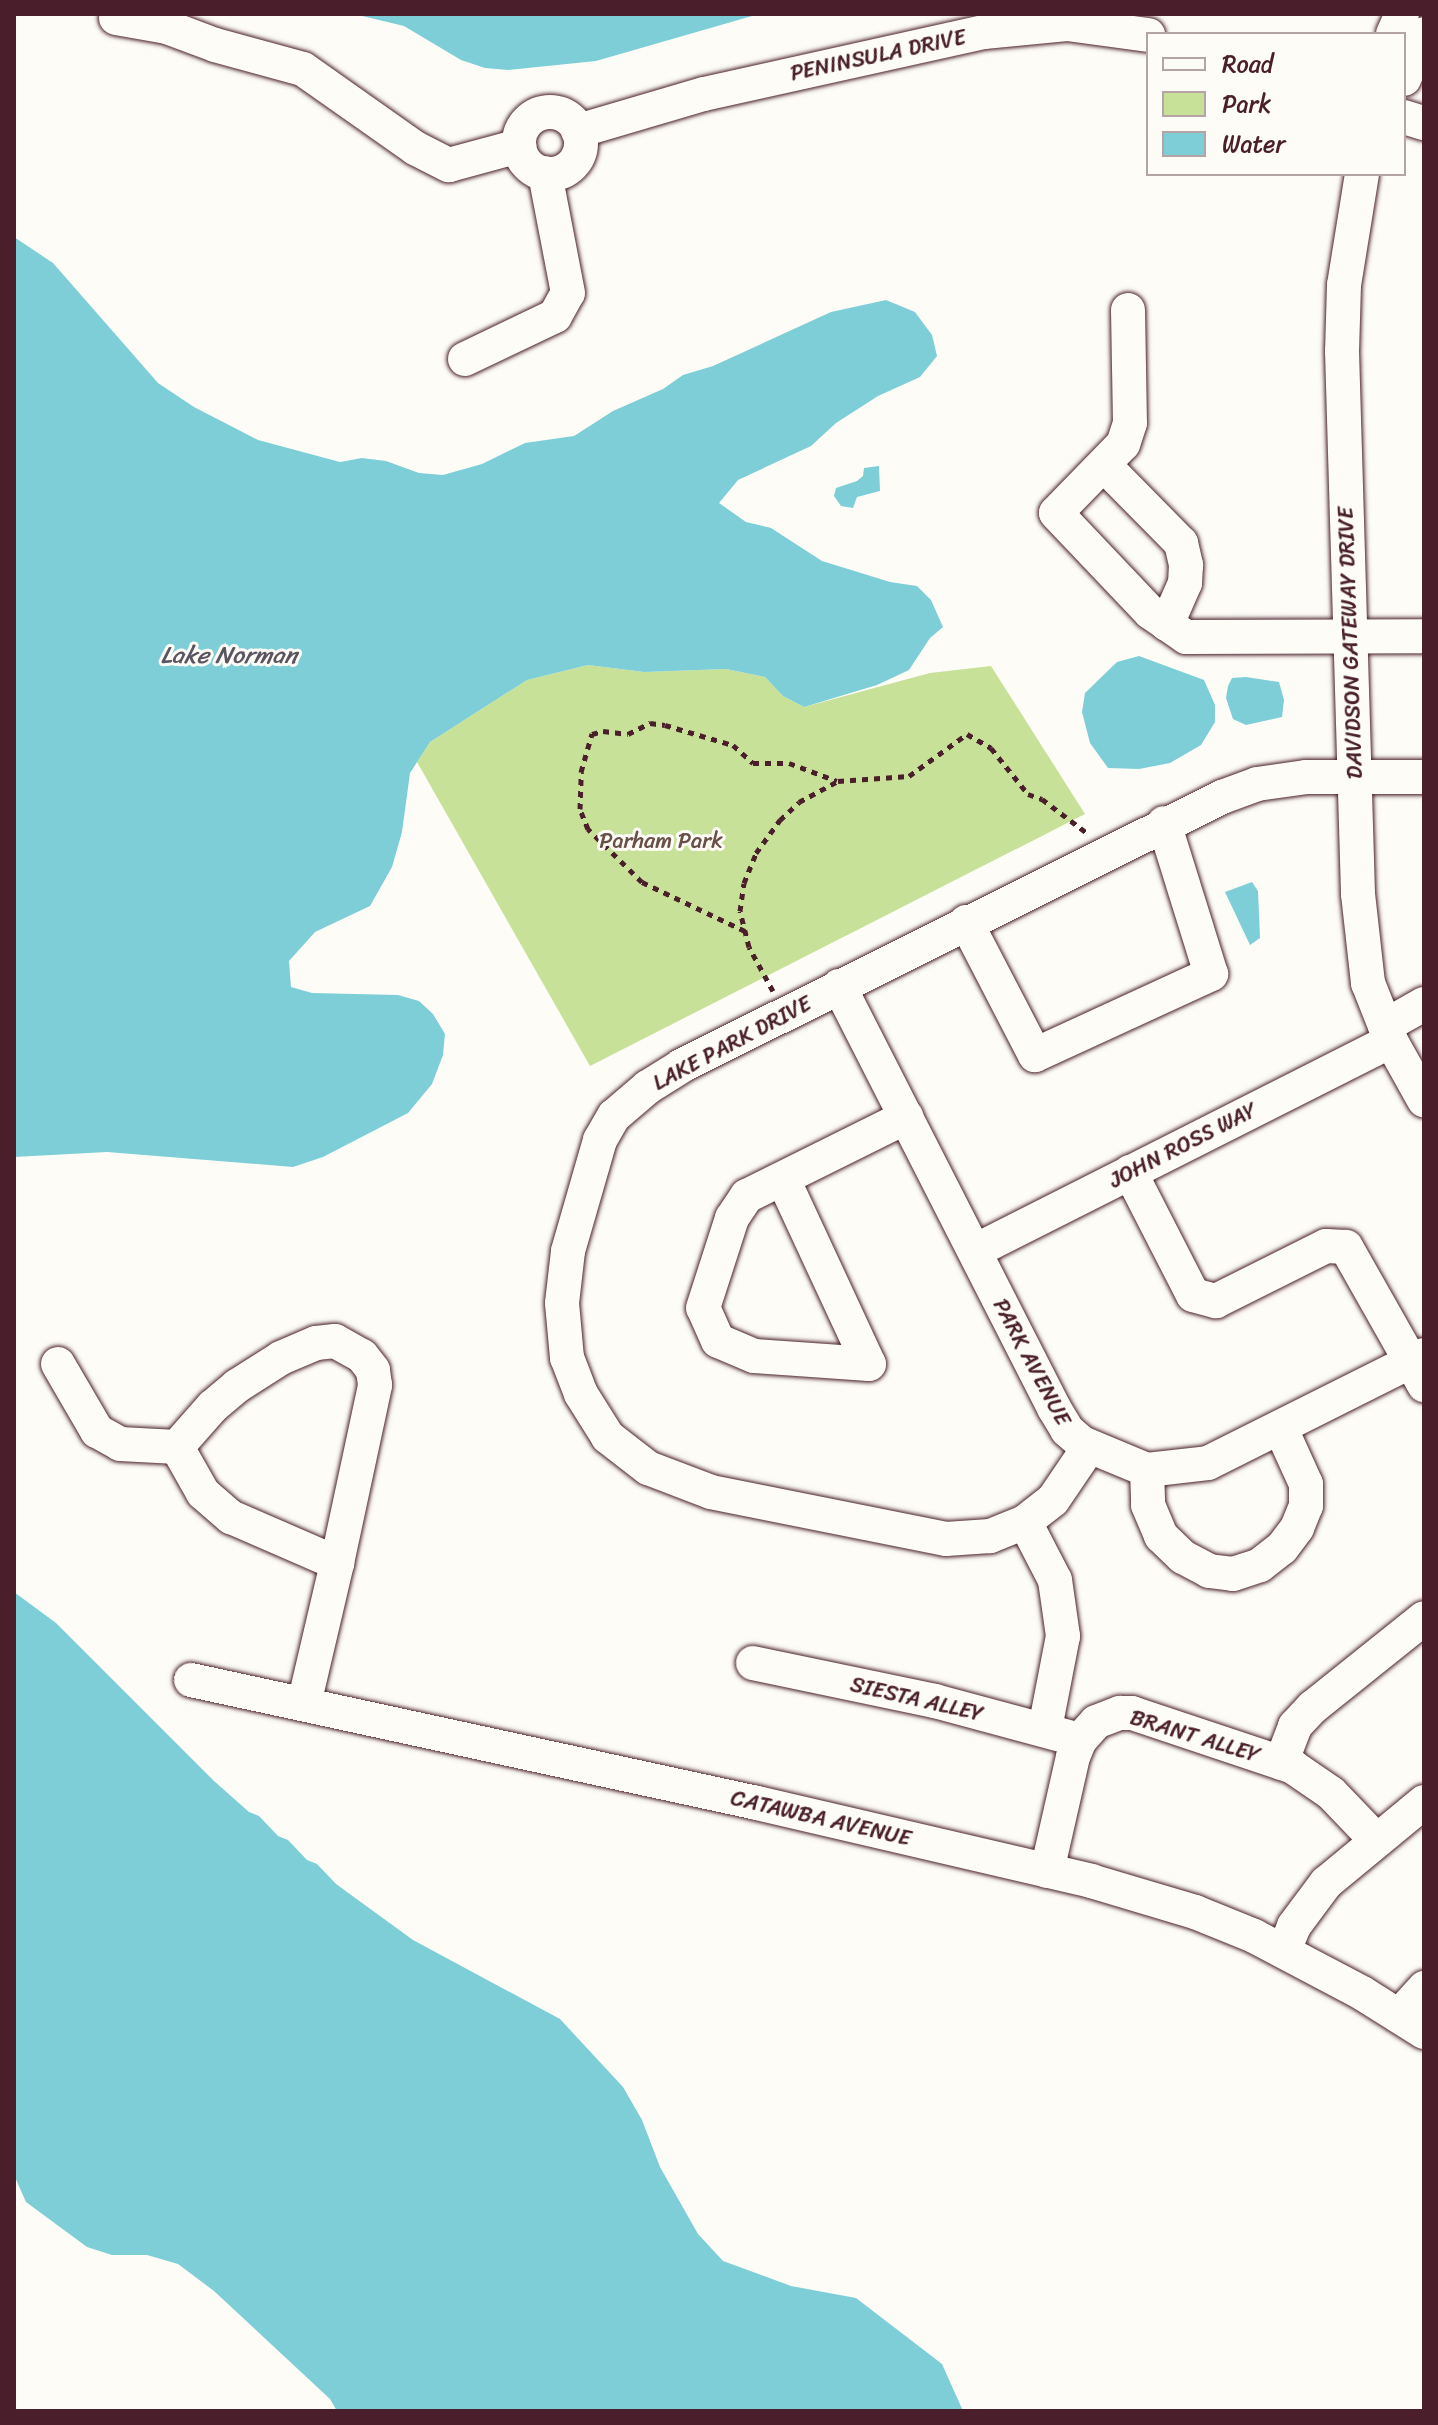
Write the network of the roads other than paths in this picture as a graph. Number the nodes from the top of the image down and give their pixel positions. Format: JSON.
{"nodes":[{"id":1,"x":116,"y":18,"type":"dead end"},
{"id":2,"x":1424,"y":34,"type":"edge"},
{"id":3,"x":1146,"y":35,"type":"edge"},
{"id":4,"x":1406,"y":74,"type":"edge"},
{"id":5,"x":578,"y":131,"type":"junction"},
{"id":6,"x":519,"y":146,"type":"junction"},
{"id":7,"x":545,"y":173,"type":"junction"},
{"id":8,"x":1362,"y":176,"type":"edge"},
{"id":9,"x":1128,"y":310,"type":"dead end"},
{"id":10,"x":465,"y":359,"type":"dead end"},
{"id":11,"x":1104,"y":465,"type":"junction"},
{"id":12,"x":1167,"y":624,"type":"junction"},
{"id":13,"x":1350,"y":635,"type":"junction"},
{"id":14,"x":1414,"y":636,"type":"edge"},
{"id":15,"x":1354,"y":774,"type":"junction"},
{"id":16,"x":1424,"y":777,"type":"edge"},
{"id":17,"x":1164,"y":823,"type":"junction"},
{"id":18,"x":966,"y":922,"type":"junction"},
{"id":19,"x":839,"y":986,"type":"junction"},
{"id":20,"x":1424,"y":1004,"type":"edge"},
{"id":21,"x":1388,"y":1033,"type":"junction"},
{"id":22,"x":1424,"y":1100,"type":"edge"},
{"id":23,"x":906,"y":1117,"type":"junction"},
{"id":24,"x":1130,"y":1172,"type":"junction"},
{"id":25,"x":783,"y":1179,"type":"junction"},
{"id":26,"x":975,"y":1251,"type":"junction"},
{"id":27,"x":58,"y":1364,"type":"dead end"},
{"id":28,"x":1420,"y":1367,"type":"edge"},
{"id":29,"x":1281,"y":1429,"type":"junction"},
{"id":30,"x":177,"y":1447,"type":"junction"},
{"id":31,"x":1089,"y":1447,"type":"junction"},
{"id":32,"x":1147,"y":1470,"type":"junction"},
{"id":33,"x":1025,"y":1522,"type":"junction"},
{"id":34,"x":337,"y":1563,"type":"junction"},
{"id":35,"x":1424,"y":1618,"type":"edge"},
{"id":36,"x":753,"y":1663,"type":"dead end"},
{"id":37,"x":191,"y":1680,"type":"dead end"},
{"id":38,"x":304,"y":1704,"type":"junction"},
{"id":39,"x":1045,"y":1729,"type":"junction"},
{"id":40,"x":1080,"y":1740,"type":"junction"},
{"id":41,"x":1281,"y":1763,"type":"junction"},
{"id":42,"x":1424,"y":1802,"type":"edge"},
{"id":43,"x":1377,"y":1841,"type":"junction"},
{"id":44,"x":1047,"y":1871,"type":"junction"},
{"id":45,"x":1284,"y":1951,"type":"junction"},
{"id":46,"x":1424,"y":1988,"type":"edge"},
{"id":47,"x":1412,"y":2024,"type":"edge"}],
"edges":[{"from":1,"to":6,"type":"street"},
{"from":2,"to":4,"type":"street"},
{"from":3,"to":5,"type":"street","name":"PENINSULA DRIVE"},
{"from":5,"to":6,"type":"street"},
{"from":5,"to":7,"type":"street"},
{"from":6,"to":7,"type":"street"},
{"from":7,"to":10,"type":"street"},
{"from":8,"to":13,"type":"street","name":"DAVIDSON GATEWAY DRIVE"},
{"from":9,"to":11,"type":"street"},
{"from":11,"to":12,"type":"street"},
{"from":11,"to":12,"type":"street"},
{"from":12,"to":13,"type":"street"},
{"from":13,"to":14,"type":"street"},
{"from":13,"to":15,"type":"street","name":"DAVIDSON GATEWAY DRIVE"},
{"from":15,"to":16,"type":"street","name":"LAKE PARK DRIVE"},
{"from":15,"to":17,"type":"street","name":"LAKE PARK DRIVE"},
{"from":15,"to":21,"type":"street","name":"DAVIDSON GATEWAY DRIVE"},
{"from":17,"to":18,"type":"street","name":"LAKE PARK DRIVE"},
{"from":17,"to":18,"type":"street"},
{"from":18,"to":19,"type":"street","name":"LAKE PARK DRIVE"},
{"from":19,"to":23,"type":"street","name":"PARK AVENUE"},
{"from":19,"to":33,"type":"street","name":"LAKE PARK DRIVE"},
{"from":20,"to":21,"type":"street","name":"JOHN ROSS WAY"},
{"from":21,"to":22,"type":"street","name":"DAVIDSON GATEWAY DRIVE"},
{"from":21,"to":24,"type":"street","name":"JOHN ROSS WAY"},
{"from":23,"to":25,"type":"street"},
{"from":23,"to":26,"type":"street","name":"PARK AVENUE"},
{"from":24,"to":26,"type":"street","name":"JOHN ROSS WAY"},
{"from":24,"to":28,"type":"street"},
{"from":25,"to":25,"type":"street"},
{"from":26,"to":31,"type":"street","name":"PARK AVENUE"},
{"from":27,"to":30,"type":"street"},
{"from":28,"to":29,"type":"street","name":"PARK AVENUE"},
{"from":29,"to":32,"type":"street","name":"PARK AVENUE"},
{"from":29,"to":32,"type":"street"},
{"from":30,"to":34,"type":"street"},
{"from":30,"to":34,"type":"street"},
{"from":31,"to":32,"type":"street","name":"PARK AVENUE"},
{"from":31,"to":33,"type":"street","name":"LAKE PARK DRIVE"},
{"from":33,"to":39,"type":"street"},
{"from":34,"to":38,"type":"street"},
{"from":35,"to":41,"type":"street"},
{"from":36,"to":39,"type":"street","name":"SIESTA ALLEY"},
{"from":37,"to":38,"type":"street","name":"CATAWBA AVENUE"},
{"from":38,"to":44,"type":"street","name":"CATAWBA AVENUE"},
{"from":39,"to":40,"type":"street","name":"SIESTA ALLEY"},
{"from":40,"to":41,"type":"street","name":"BRANT ALLEY"},
{"from":40,"to":44,"type":"street"},
{"from":41,"to":43,"type":"street","name":"BRANT ALLEY"},
{"from":42,"to":43,"type":"street"},
{"from":43,"to":45,"type":"street"},
{"from":44,"to":45,"type":"street","name":"CATAWBA AVENUE"},
{"from":45,"to":47,"type":"street","name":"CATAWBA AVENUE"},
{"from":46,"to":47,"type":"street"}]}
